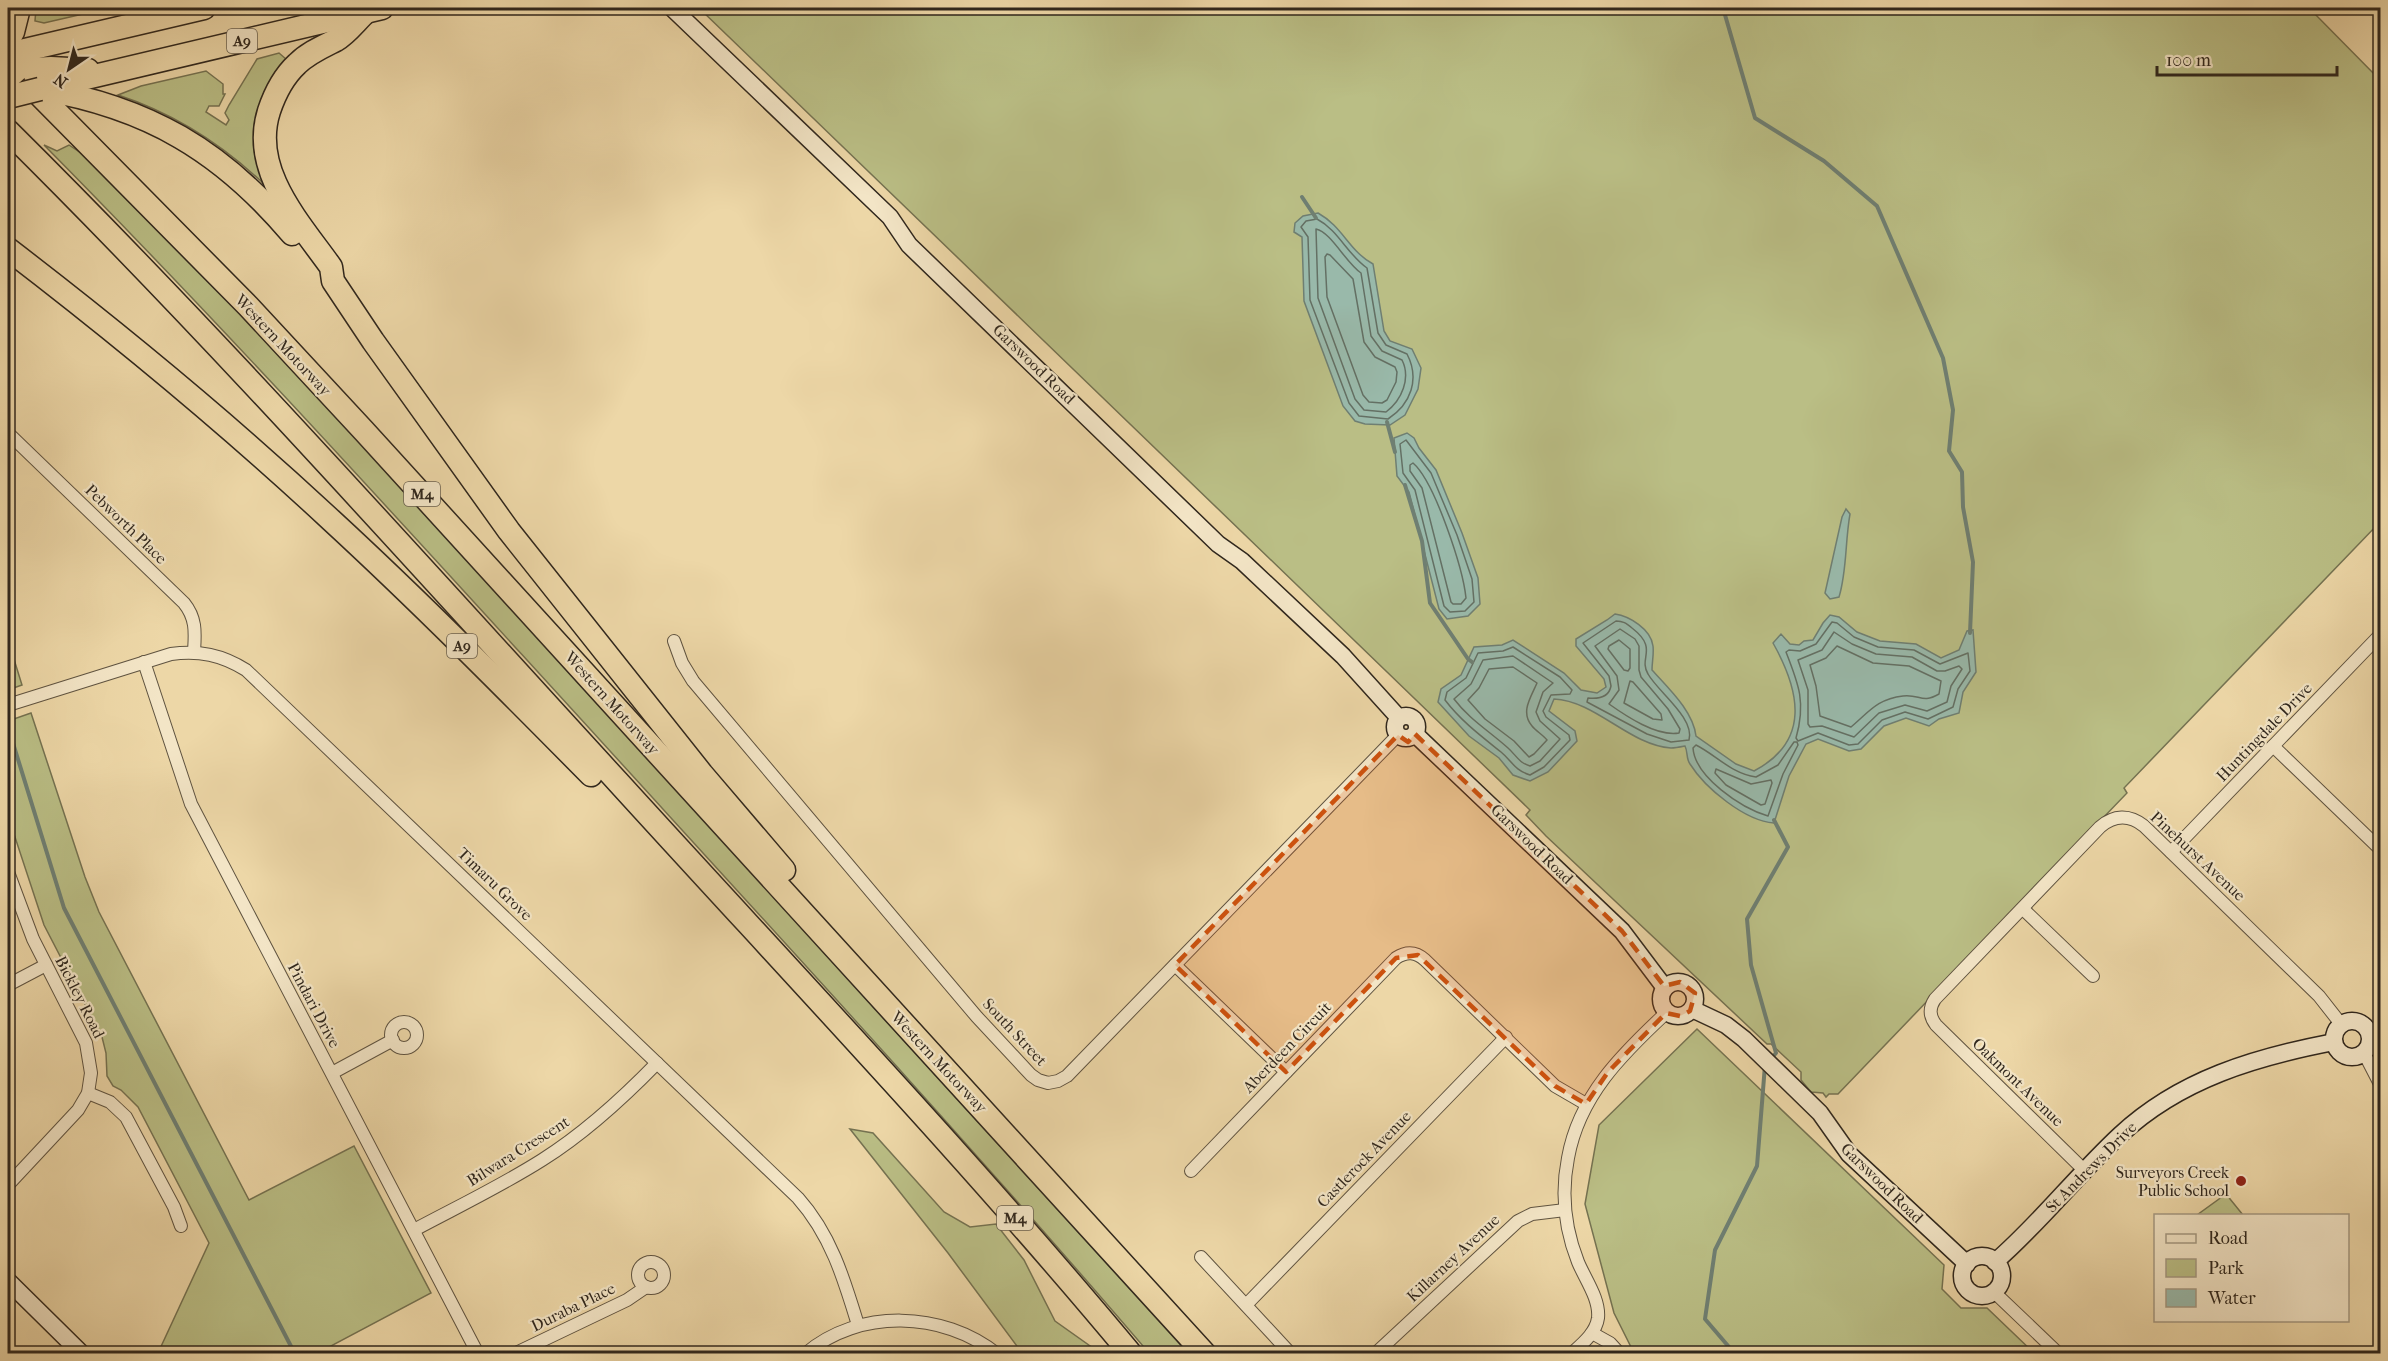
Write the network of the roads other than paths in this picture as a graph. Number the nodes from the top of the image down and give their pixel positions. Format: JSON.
{"nodes":[{"id":1,"x":19,"y":8,"type":"edge"},
{"id":2,"x":204,"y":8,"type":"edge"},
{"id":3,"x":672,"y":8,"type":"edge"},
{"id":4,"x":171,"y":10,"type":"edge"},
{"id":5,"x":374,"y":10,"type":"edge"},
{"id":6,"x":10,"y":37,"type":"edge"},
{"id":7,"x":9,"y":70,"type":"edge"},
{"id":8,"x":54,"y":70,"type":"junction"},
{"id":9,"x":40,"y":89,"type":"junction"},
{"id":10,"x":8,"y":97,"type":"edge"},
{"id":11,"x":8,"y":131,"type":"edge"},
{"id":12,"x":8,"y":249,"type":"edge"},
{"id":13,"x":333,"y":281,"type":"junction"},
{"id":14,"x":8,"y":433,"type":"edge"},
{"id":15,"x":2380,"y":635,"type":"edge"},
{"id":16,"x":675,"y":641,"type":"dead end"},
{"id":17,"x":194,"y":652,"type":"junction"},
{"id":18,"x":144,"y":662,"type":"junction"},
{"id":19,"x":8,"y":705,"type":"edge"},
{"id":20,"x":1398,"y":727,"type":"junction"},
{"id":21,"x":2273,"y":746,"type":"junction"},
{"id":22,"x":668,"y":837,"type":"junction"},
{"id":23,"x":2380,"y":849,"type":"edge"},
{"id":24,"x":2171,"y":852,"type":"junction"},
{"id":25,"x":8,"y":872,"type":"edge"},
{"id":26,"x":2022,"y":909,"type":"junction"},
{"id":27,"x":825,"y":937,"type":"junction"},
{"id":28,"x":46,"y":965,"type":"junction"},
{"id":29,"x":1175,"y":965,"type":"junction"},
{"id":30,"x":2093,"y":976,"type":"dead end"},
{"id":31,"x":8,"y":985,"type":"edge"},
{"id":32,"x":1665,"y":988,"type":"junction"},
{"id":33,"x":1692,"y":1009,"type":"junction"},
{"id":34,"x":1666,"y":1012,"type":"junction"},
{"id":35,"x":1930,"y":1014,"type":"joint"},
{"id":36,"x":2341,"y":1024,"type":"junction"},
{"id":37,"x":2375,"y":1033,"type":"edge"},
{"id":38,"x":1506,"y":1037,"type":"junction"},
{"id":39,"x":393,"y":1040,"type":"dead end"},
{"id":40,"x":2334,"y":1042,"type":"junction"},
{"id":41,"x":2364,"y":1053,"type":"junction"},
{"id":42,"x":657,"y":1063,"type":"junction"},
{"id":43,"x":1286,"y":1072,"type":"junction"},
{"id":44,"x":332,"y":1074,"type":"junction"},
{"id":45,"x":2380,"y":1084,"type":"edge"},
{"id":46,"x":88,"y":1094,"type":"junction"},
{"id":47,"x":1586,"y":1104,"type":"junction"},
{"id":48,"x":1191,"y":1171,"type":"dead end"},
{"id":49,"x":2085,"y":1171,"type":"junction"},
{"id":50,"x":8,"y":1185,"type":"edge"},
{"id":51,"x":1565,"y":1210,"type":"junction"},
{"id":52,"x":181,"y":1226,"type":"dead end"},
{"id":53,"x":414,"y":1230,"type":"junction"},
{"id":54,"x":1201,"y":1257,"type":"dead end"},
{"id":55,"x":1995,"y":1262,"type":"junction"},
{"id":56,"x":1967,"y":1264,"type":"junction"},
{"id":57,"x":8,"y":1281,"type":"edge"},
{"id":58,"x":645,"y":1287,"type":"dead end"},
{"id":59,"x":1994,"y":1292,"type":"junction"},
{"id":60,"x":1246,"y":1305,"type":"junction"},
{"id":61,"x":858,"y":1325,"type":"junction"},
{"id":62,"x":1592,"y":1333,"type":"junction"},
{"id":63,"x":82,"y":1353,"type":"edge"},
{"id":64,"x":478,"y":1353,"type":"edge"},
{"id":65,"x":514,"y":1353,"type":"edge"},
{"id":66,"x":805,"y":1353,"type":"edge"},
{"id":67,"x":997,"y":1353,"type":"edge"},
{"id":68,"x":1131,"y":1353,"type":"edge"},
{"id":69,"x":1205,"y":1353,"type":"edge"},
{"id":70,"x":1291,"y":1353,"type":"edge"},
{"id":71,"x":1375,"y":1353,"type":"edge"},
{"id":72,"x":1571,"y":1353,"type":"edge"},
{"id":73,"x":1620,"y":1353,"type":"edge"},
{"id":74,"x":2059,"y":1353,"type":"edge"}],
"edges":[{"from":1,"to":6,"type":"highway"},
{"from":2,"to":4,"type":"highway","number":"A9"},
{"from":3,"to":20,"type":"street","name":"Garswood Road"},
{"from":4,"to":8,"type":"highway","number":"A9"},
{"from":5,"to":8,"type":"highway","number":"A9"},
{"from":5,"to":13,"type":"highway","number":"M4"},
{"from":7,"to":8,"type":"highway"},
{"from":7,"to":9,"type":"highway"},
{"from":7,"to":27,"type":"highway","name":"Western Motorway","number":"M4"},
{"from":8,"to":9,"type":"highway","number":"A9"},
{"from":8,"to":13,"type":"highway","number":"M4"},
{"from":9,"to":10,"type":"highway","number":"A9","bridge":true},
{"from":11,"to":22,"type":"highway","number":"M4"},
{"from":12,"to":22,"type":"highway","number":"A9"},
{"from":13,"to":27,"type":"highway","number":"M4"},
{"from":14,"to":17,"type":"street","name":"Pebworth Place"},
{"from":15,"to":21,"type":"street","name":"Huntingdale Drive"},
{"from":16,"to":29,"type":"street","name":"South Street"},
{"from":17,"to":18,"type":"street","name":"Timaru Grove"},
{"from":17,"to":42,"type":"street","name":"Timaru Grove"},
{"from":18,"to":19,"type":"street","name":"Timaru Grove"},
{"from":18,"to":44,"type":"street","name":"Pindari Drive"},
{"from":20,"to":29,"type":"street","name":"South Street"},
{"from":20,"to":32,"type":"street","name":"Garswood Road"},
{"from":21,"to":23,"type":"street"},
{"from":21,"to":24,"type":"street","name":"Huntingdale Drive"},
{"from":22,"to":68,"type":"highway","number":"M4"},
{"from":24,"to":26,"type":"street","name":"Pinehurst Avenue"},
{"from":24,"to":36,"type":"street","name":"Pinehurst Avenue"},
{"from":25,"to":28,"type":"street","name":"Bickley Road"},
{"from":26,"to":30,"type":"street"},
{"from":26,"to":35,"type":"street","name":"Pinehurst Avenue"},
{"from":27,"to":69,"type":"highway","name":"Western Motorway","number":"M4"},
{"from":28,"to":31,"type":"street"},
{"from":28,"to":46,"type":"street","name":"Bickley Road"},
{"from":29,"to":43,"type":"street"},
{"from":32,"to":33,"type":"street"},
{"from":32,"to":34,"type":"street"},
{"from":33,"to":34,"type":"street"},
{"from":33,"to":56,"type":"street","name":"Garswood Road"},
{"from":34,"to":47,"type":"street"},
{"from":35,"to":49,"type":"street","name":"Oakmont Avenue"},
{"from":36,"to":37,"type":"street"},
{"from":36,"to":40,"type":"street"},
{"from":37,"to":41,"type":"street"},
{"from":38,"to":43,"type":"street","name":"Aberdeen Circuit"},
{"from":38,"to":47,"type":"street","name":"Aberdeen Circuit"},
{"from":38,"to":60,"type":"street","name":"Castlerock Avenue"},
{"from":39,"to":44,"type":"street"},
{"from":40,"to":41,"type":"street"},
{"from":40,"to":49,"type":"street","name":"St Andrews Drive"},
{"from":41,"to":45,"type":"street"},
{"from":42,"to":53,"type":"street","name":"Bilwara Crescent"},
{"from":42,"to":61,"type":"street","name":"Timaru Grove"},
{"from":43,"to":48,"type":"street","name":"Aberdeen Circuit"},
{"from":44,"to":53,"type":"street","name":"Pindari Drive"},
{"from":46,"to":50,"type":"street","name":"Bickley Road"},
{"from":46,"to":52,"type":"street"},
{"from":47,"to":51,"type":"street"},
{"from":49,"to":55,"type":"street","name":"St Andrews Drive"},
{"from":51,"to":62,"type":"street"},
{"from":51,"to":71,"type":"street","name":"Killarney Avenue"},
{"from":53,"to":64,"type":"street","name":"Pindari Drive"},
{"from":54,"to":60,"type":"street"},
{"from":55,"to":56,"type":"street"},
{"from":55,"to":59,"type":"street"},
{"from":56,"to":59,"type":"street"},
{"from":57,"to":63,"type":"street"},
{"from":58,"to":65,"type":"street","name":"Duraba Place"},
{"from":59,"to":74,"type":"street"},
{"from":60,"to":70,"type":"street"},
{"from":61,"to":66,"type":"street"},
{"from":61,"to":67,"type":"street"},
{"from":62,"to":72,"type":"street"},
{"from":62,"to":73,"type":"street"}]}
